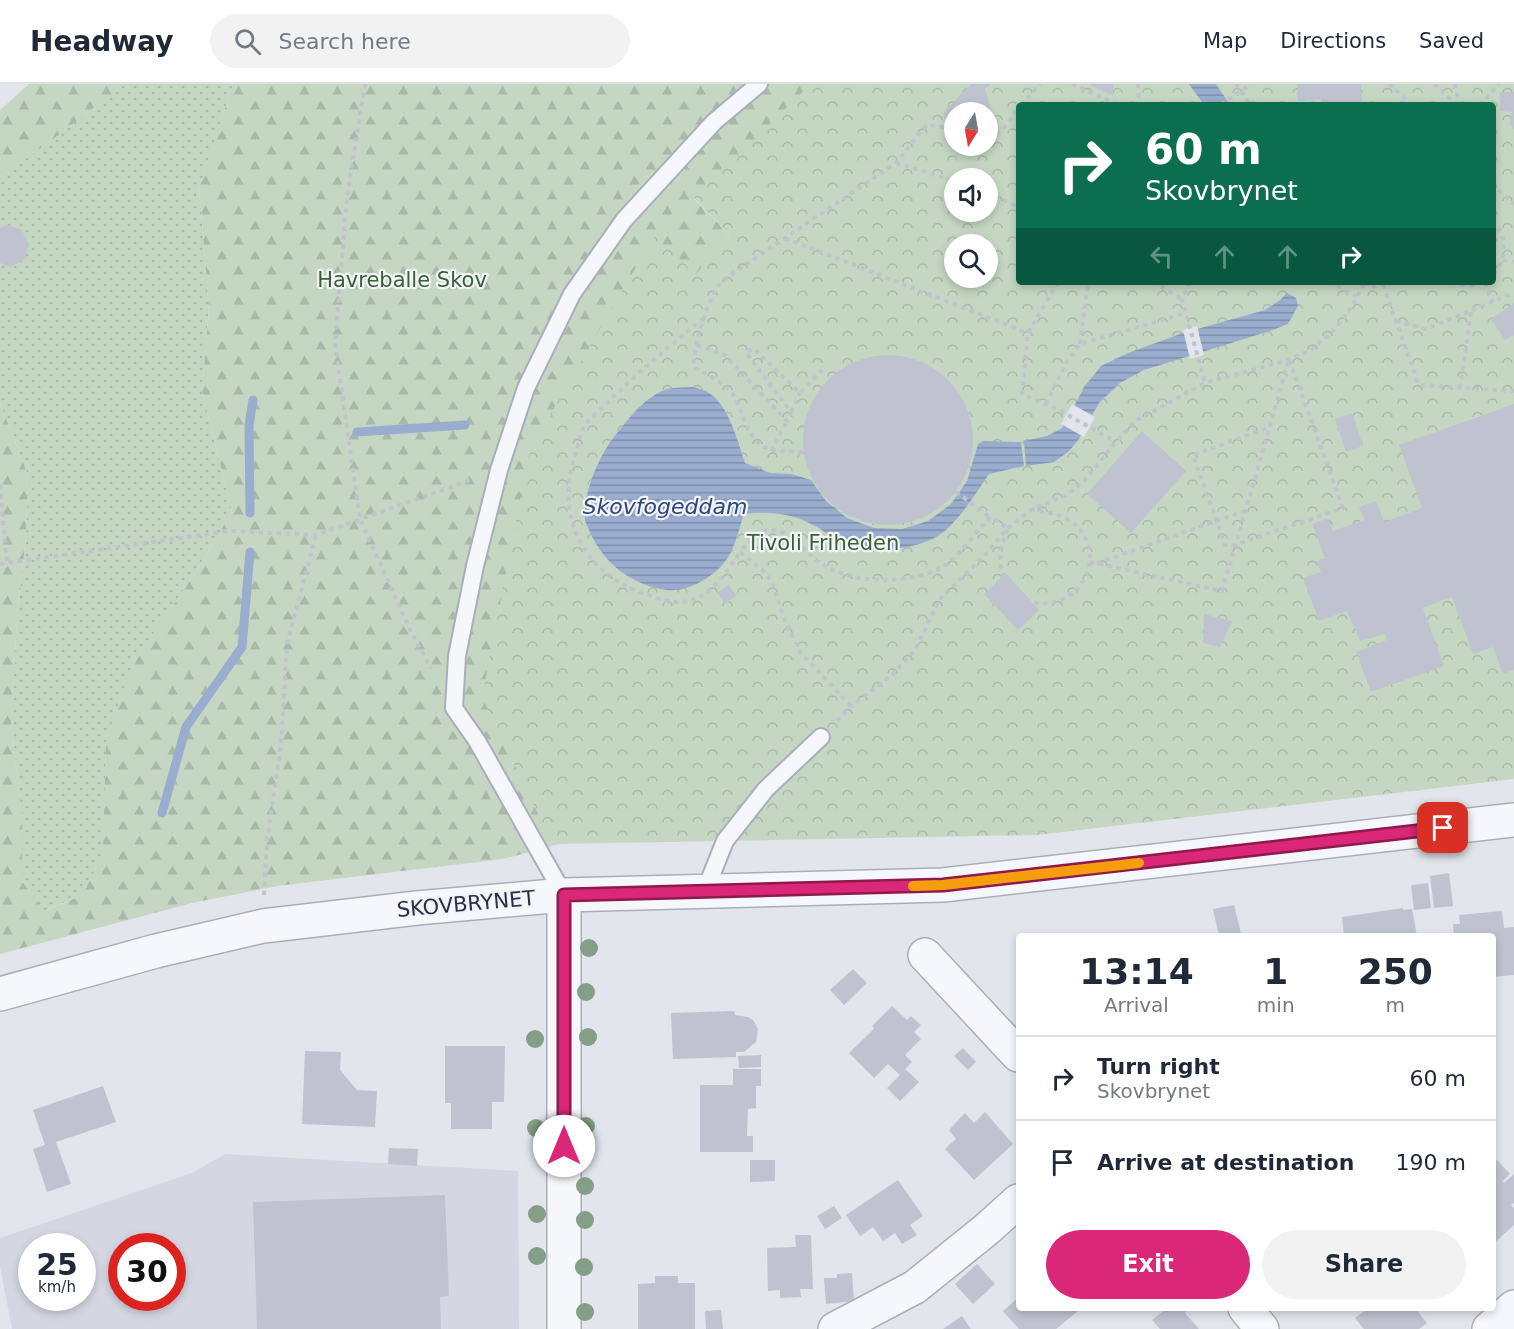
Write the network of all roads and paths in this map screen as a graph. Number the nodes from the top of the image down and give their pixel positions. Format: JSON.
{"nodes":[{"id":1,"x":365,"y":84,"type":"edge"},
{"id":2,"x":759,"y":84,"type":"edge"},
{"id":3,"x":1040,"y":84,"type":"edge"},
{"id":4,"x":1072,"y":84,"type":"edge"},
{"id":5,"x":1138,"y":84,"type":"edge"},
{"id":6,"x":1236,"y":84,"type":"edge"},
{"id":7,"x":1251,"y":84,"type":"edge"},
{"id":8,"x":1389,"y":84,"type":"edge"},
{"id":9,"x":1434,"y":84,"type":"edge"},
{"id":10,"x":1455,"y":84,"type":"edge"},
{"id":11,"x":1499,"y":84,"type":"edge"},
{"id":12,"x":1239,"y":92,"type":"junction"},
{"id":13,"x":1024,"y":102,"type":"edge"},
{"id":14,"x":1112,"y":102,"type":"edge"},
{"id":15,"x":1139,"y":102,"type":"edge"},
{"id":16,"x":1225,"y":102,"type":"edge"},
{"id":17,"x":1247,"y":102,"type":"edge"},
{"id":18,"x":1409,"y":102,"type":"edge"},
{"id":19,"x":1455,"y":102,"type":"edge"},
{"id":20,"x":1458,"y":102,"type":"edge"},
{"id":21,"x":1483,"y":102,"type":"edge"},
{"id":22,"x":1016,"y":112,"type":"edge"},
{"id":23,"x":944,"y":127,"type":"edge"},
{"id":24,"x":998,"y":134,"type":"edge"},
{"id":25,"x":896,"y":163,"type":"junction"},
{"id":26,"x":944,"y":178,"type":"edge"},
{"id":27,"x":1496,"y":188,"type":"edge"},
{"id":28,"x":998,"y":197,"type":"edge"},
{"id":29,"x":1514,"y":204,"type":"edge"},
{"id":30,"x":1016,"y":206,"type":"edge"},
{"id":31,"x":1496,"y":224,"type":"edge"},
{"id":32,"x":785,"y":238,"type":"junction"},
{"id":33,"x":1503,"y":260,"type":"junction"},
{"id":34,"x":1514,"y":262,"type":"edge"},
{"id":35,"x":1496,"y":270,"type":"edge"},
{"id":36,"x":1056,"y":285,"type":"edge"},
{"id":37,"x":1089,"y":285,"type":"edge"},
{"id":38,"x":1159,"y":285,"type":"edge"},
{"id":39,"x":1189,"y":285,"type":"edge"},
{"id":40,"x":1335,"y":285,"type":"edge"},
{"id":41,"x":1363,"y":285,"type":"edge"},
{"id":42,"x":1371,"y":285,"type":"edge"},
{"id":43,"x":1383,"y":285,"type":"joint"},
{"id":44,"x":1460,"y":285,"type":"edge"},
{"id":45,"x":1476,"y":285,"type":"edge"},
{"id":46,"x":1485,"y":285,"type":"edge"},
{"id":47,"x":1514,"y":293,"type":"edge"},
{"id":48,"x":1357,"y":297,"type":"junction"},
{"id":49,"x":1182,"y":299,"type":"junction"},
{"id":50,"x":1493,"y":302,"type":"junction"},
{"id":51,"x":1471,"y":311,"type":"junction"},
{"id":52,"x":1186,"y":313,"type":"junction"},
{"id":53,"x":704,"y":317,"type":"junction"},
{"id":54,"x":1396,"y":321,"type":"junction"},
{"id":55,"x":1028,"y":333,"type":"junction"},
{"id":56,"x":1080,"y":344,"type":"junction"},
{"id":57,"x":697,"y":345,"type":"junction"},
{"id":58,"x":1289,"y":359,"type":"junction"},
{"id":59,"x":822,"y":370,"type":"dead end"},
{"id":60,"x":1205,"y":383,"type":"junction"},
{"id":61,"x":1460,"y":388,"type":"junction"},
{"id":62,"x":1514,"y":391,"type":"edge"},
{"id":63,"x":800,"y":393,"type":"junction"},
{"id":64,"x":1046,"y":405,"type":"junction"},
{"id":65,"x":791,"y":412,"type":"junction"},
{"id":66,"x":787,"y":421,"type":"junction"},
{"id":67,"x":1270,"y":427,"type":"junction"},
{"id":68,"x":1116,"y":442,"type":"junction"},
{"id":69,"x":771,"y":451,"type":"junction"},
{"id":70,"x":803,"y":452,"type":"dead end"},
{"id":71,"x":499,"y":470,"type":"junction"},
{"id":72,"x":0,"y":485,"type":"edge"},
{"id":73,"x":957,"y":492,"type":"dead end"},
{"id":74,"x":1032,"y":509,"type":"junction"},
{"id":75,"x":1245,"y":511,"type":"junction"},
{"id":76,"x":990,"y":517,"type":"junction"},
{"id":77,"x":360,"y":519,"type":"junction"},
{"id":78,"x":1217,"y":521,"type":"junction"},
{"id":79,"x":1008,"y":528,"type":"junction"},
{"id":80,"x":316,"y":535,"type":"junction"},
{"id":81,"x":1235,"y":545,"type":"junction"},
{"id":82,"x":740,"y":552,"type":"junction"},
{"id":83,"x":1090,"y":562,"type":"junction"},
{"id":84,"x":7,"y":563,"type":"junction"},
{"id":85,"x":1096,"y":563,"type":"junction"},
{"id":86,"x":0,"y":564,"type":"edge"},
{"id":87,"x":851,"y":706,"type":"junction"},
{"id":88,"x":454,"y":708,"type":"junction"},
{"id":89,"x":821,"y":737,"type":"joint"},
{"id":90,"x":1514,"y":820,"type":"edge"},
{"id":91,"x":705,"y":891,"type":"junction"},
{"id":92,"x":564,"y":895,"type":"junction"},
{"id":93,"x":263,"y":926,"type":"junction"},
{"id":94,"x":925,"y":955,"type":"dead end"},
{"id":95,"x":0,"y":994,"type":"edge"},
{"id":96,"x":1016,"y":1053,"type":"edge"},
{"id":97,"x":1016,"y":1203,"type":"edge"},
{"id":98,"x":1514,"y":1307,"type":"edge"},
{"id":99,"x":1247,"y":1311,"type":"edge"},
{"id":100,"x":564,"y":1329,"type":"edge"},
{"id":101,"x":835,"y":1329,"type":"edge"},
{"id":102,"x":1262,"y":1329,"type":"edge"},
{"id":103,"x":1489,"y":1329,"type":"edge"}],
"edges":[{"from":1,"to":77,"type":"path"},
{"from":2,"to":71,"type":"lane"},
{"from":3,"to":13,"type":"path"},
{"from":4,"to":14,"type":"path"},
{"from":5,"to":15,"type":"path"},
{"from":6,"to":12,"type":"path"},
{"from":7,"to":12,"type":"path"},
{"from":8,"to":18,"type":"path"},
{"from":9,"to":19,"type":"path"},
{"from":10,"to":20,"type":"path"},
{"from":11,"to":21,"type":"path"},
{"from":12,"to":16,"type":"path"},
{"from":12,"to":17,"type":"path"},
{"from":22,"to":24,"type":"path"},
{"from":23,"to":25,"type":"path"},
{"from":25,"to":26,"type":"path"},
{"from":25,"to":32,"type":"path"},
{"from":27,"to":29,"type":"path"},
{"from":28,"to":30,"type":"path"},
{"from":31,"to":33,"type":"path"},
{"from":32,"to":53,"type":"path"},
{"from":32,"to":55,"type":"path"},
{"from":33,"to":34,"type":"path"},
{"from":33,"to":35,"type":"path"},
{"from":36,"to":55,"type":"path"},
{"from":37,"to":56,"type":"path"},
{"from":38,"to":49,"type":"path"},
{"from":39,"to":49,"type":"path"},
{"from":40,"to":48,"type":"path"},
{"from":41,"to":48,"type":"path"},
{"from":42,"to":43,"type":"path"},
{"from":43,"to":54,"type":"path"},
{"from":44,"to":45,"type":"path"},
{"from":46,"to":50,"type":"path"},
{"from":47,"to":50,"type":"path"},
{"from":48,"to":58,"type":"path"},
{"from":49,"to":52,"type":"path"},
{"from":50,"to":51,"type":"path"},
{"from":51,"to":54,"type":"path"},
{"from":51,"to":61,"type":"path"},
{"from":52,"to":56,"type":"path"},
{"from":52,"to":60,"type":"path"},
{"from":53,"to":57,"type":"path"},
{"from":53,"to":82,"type":"path"},
{"from":54,"to":61,"type":"path"},
{"from":55,"to":64,"type":"path"},
{"from":56,"to":64,"type":"path"},
{"from":57,"to":66,"type":"path"},
{"from":57,"to":69,"type":"path"},
{"from":58,"to":60,"type":"path"},
{"from":58,"to":67,"type":"path"},
{"from":58,"to":81,"type":"path"},
{"from":59,"to":63,"type":"path"},
{"from":60,"to":68,"type":"path"},
{"from":61,"to":62,"type":"path"},
{"from":63,"to":65,"type":"path"},
{"from":63,"to":65,"type":"path"},
{"from":64,"to":68,"type":"path"},
{"from":65,"to":66,"type":"path"},
{"from":66,"to":69,"type":"path"},
{"from":67,"to":75,"type":"path"},
{"from":67,"to":78,"type":"path"},
{"from":68,"to":74,"type":"path"},
{"from":69,"to":70,"type":"path"},
{"from":71,"to":77,"type":"path"},
{"from":71,"to":88,"type":"lane"},
{"from":72,"to":84,"type":"path"},
{"from":73,"to":76,"type":"path"},
{"from":74,"to":79,"type":"path"},
{"from":74,"to":83,"type":"path"},
{"from":75,"to":78,"type":"path"},
{"from":75,"to":81,"type":"path"},
{"from":76,"to":79,"type":"path"},
{"from":76,"to":82,"type":"path"},
{"from":77,"to":80,"type":"path"},
{"from":77,"to":88,"type":"path"},
{"from":78,"to":81,"type":"path"},
{"from":78,"to":85,"type":"path"},
{"from":79,"to":83,"type":"path"},
{"from":79,"to":87,"type":"path"},
{"from":80,"to":84,"type":"path"},
{"from":80,"to":93,"type":"path"},
{"from":81,"to":85,"type":"path"},
{"from":82,"to":87,"type":"path"},
{"from":83,"to":85,"type":"path"},
{"from":84,"to":86,"type":"path"},
{"from":87,"to":89,"type":"path"},
{"from":88,"to":92,"type":"lane"},
{"from":89,"to":91,"type":"lane"},
{"from":90,"to":91,"type":"street","name":"SKOVBRYNET"},
{"from":91,"to":92,"type":"street","name":"SKOVBRYNET"},
{"from":92,"to":93,"type":"street","name":"SKOVBRYNET"},
{"from":92,"to":100,"type":"street"},
{"from":93,"to":95,"type":"street","name":"SKOVBRYNET"},
{"from":94,"to":96,"type":"street"},
{"from":97,"to":101,"type":"street"},
{"from":98,"to":103,"type":"street"},
{"from":99,"to":102,"type":"street"}]}
